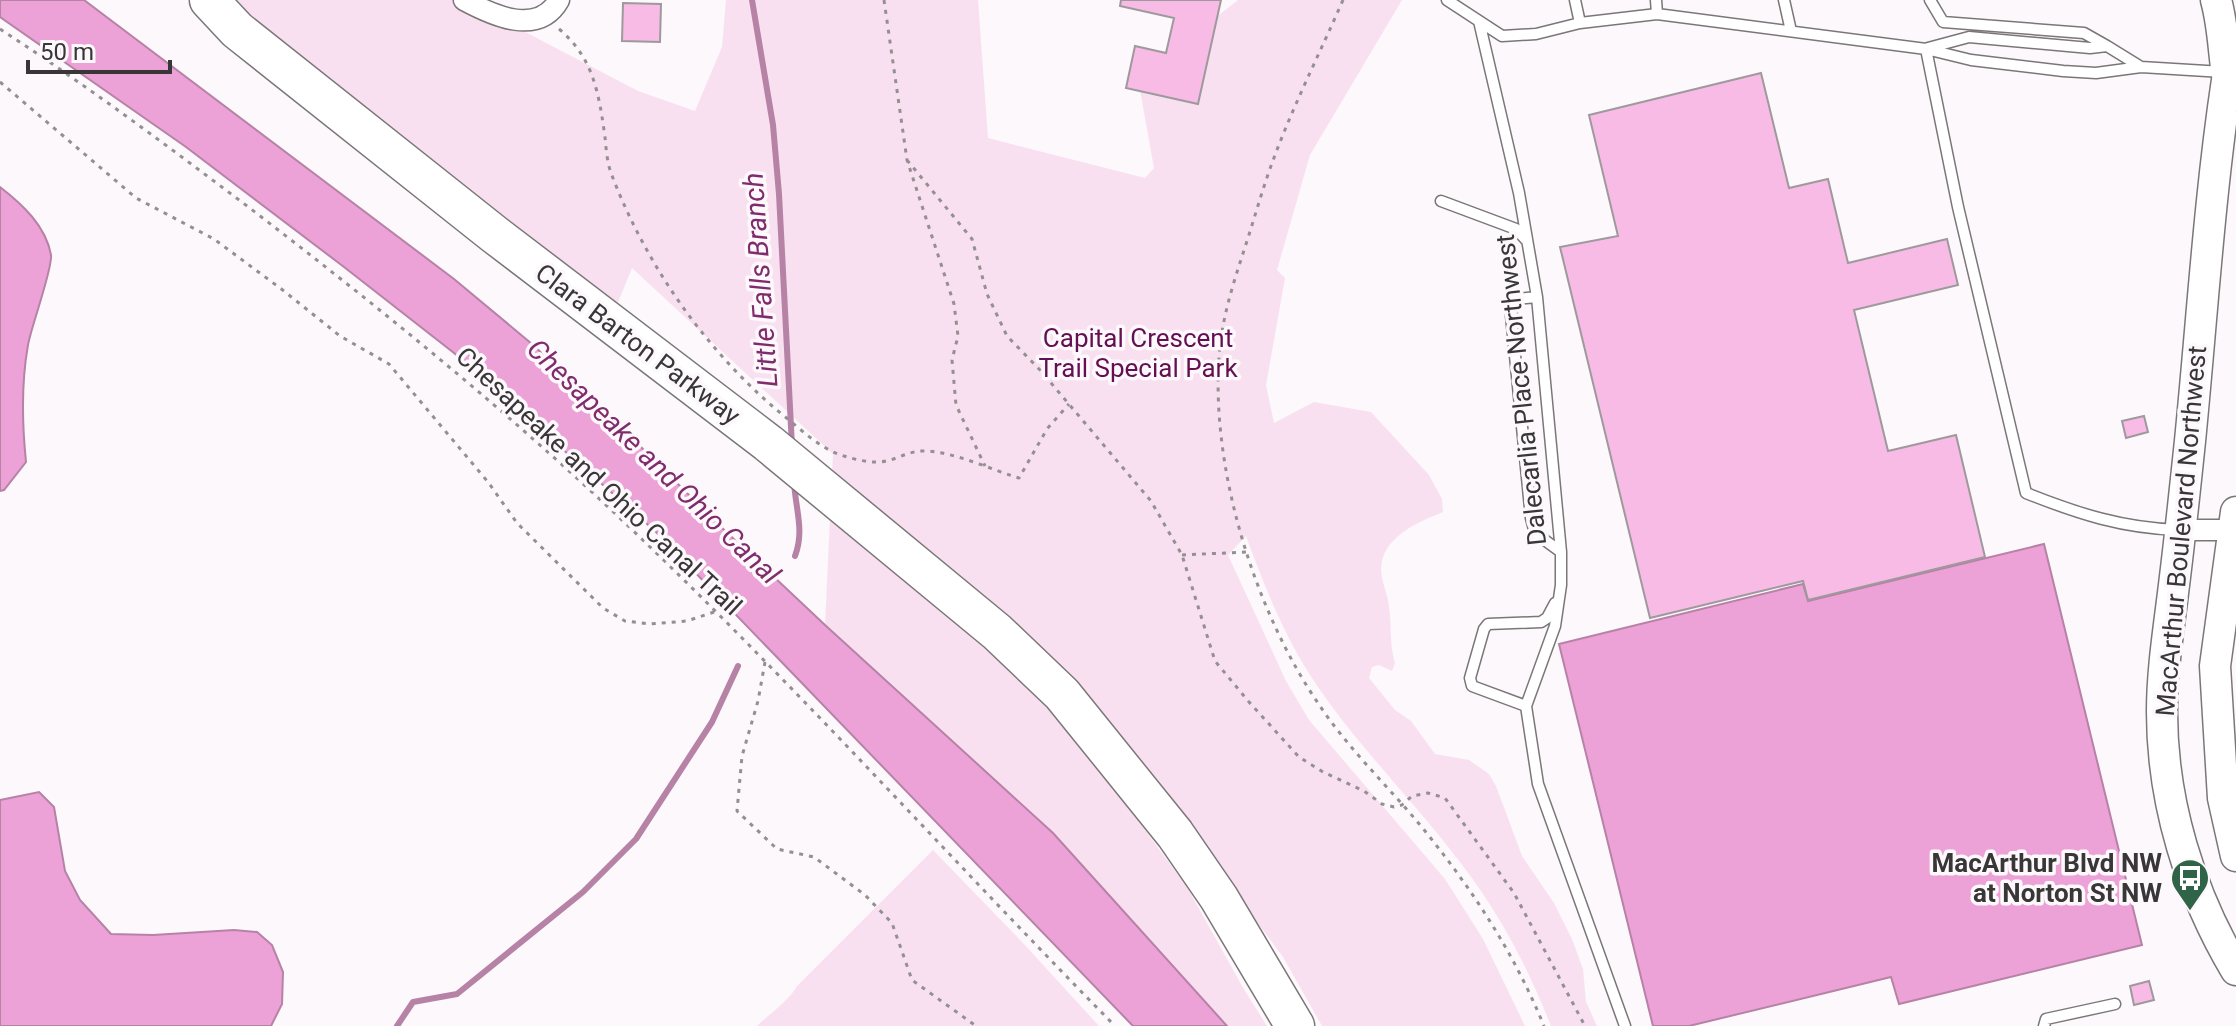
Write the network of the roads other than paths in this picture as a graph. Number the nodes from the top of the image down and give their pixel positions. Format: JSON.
{"nodes":[{"id":1,"x":209,"y":0,"type":"edge"},
{"id":2,"x":464,"y":0,"type":"edge"},
{"id":3,"x":559,"y":0,"type":"edge"},
{"id":4,"x":1447,"y":0,"type":"edge"},
{"id":5,"x":1575,"y":0,"type":"edge"},
{"id":6,"x":1656,"y":0,"type":"edge"},
{"id":7,"x":1784,"y":0,"type":"edge"},
{"id":8,"x":1930,"y":0,"type":"edge"},
{"id":9,"x":2216,"y":0,"type":"edge"},
{"id":10,"x":1657,"y":14,"type":"junction"},
{"id":11,"x":1479,"y":21,"type":"junction"},
{"id":12,"x":1580,"y":23,"type":"junction"},
{"id":13,"x":1791,"y":31,"type":"junction"},
{"id":14,"x":2107,"y":46,"type":"junction"},
{"id":15,"x":1926,"y":49,"type":"junction"},
{"id":16,"x":2229,"y":64,"type":"edge"},
{"id":17,"x":2141,"y":67,"type":"junction"},
{"id":18,"x":2236,"y":120,"type":"edge"},
{"id":19,"x":1441,"y":201,"type":"dead end"},
{"id":20,"x":1527,"y":242,"type":"junction"},
{"id":21,"x":1537,"y":297,"type":"junction"},
{"id":22,"x":2235,"y":524,"type":"edge"},
{"id":23,"x":2181,"y":530,"type":"junction"},
{"id":24,"x":1561,"y":552,"type":"junction"},
{"id":25,"x":1560,"y":592,"type":"junction"},
{"id":26,"x":1526,"y":706,"type":"junction"},
{"id":27,"x":2229,"y":798,"type":"edge"},
{"id":28,"x":2236,"y":856,"type":"edge"},
{"id":29,"x":2236,"y":970,"type":"edge"},
{"id":30,"x":2115,"y":1004,"type":"dead end"},
{"id":31,"x":1295,"y":1026,"type":"edge"},
{"id":32,"x":1625,"y":1026,"type":"edge"},
{"id":33,"x":2044,"y":1026,"type":"edge"}],
"edges":[{"from":1,"to":31,"type":"highway","name":"Clara Barton Parkway"},
{"from":2,"to":3,"type":"street"},
{"from":4,"to":11,"type":"lane"},
{"from":5,"to":12,"type":"lane"},
{"from":6,"to":10,"type":"lane"},
{"from":7,"to":13,"type":"lane"},
{"from":8,"to":14,"type":"lane"},
{"from":9,"to":16,"type":"main road","name":"MacArthur Boulevard Northwest"},
{"from":10,"to":12,"type":"lane"},
{"from":10,"to":13,"type":"lane"},
{"from":11,"to":12,"type":"lane"},
{"from":11,"to":20,"type":"lane","name":"Dalecarlia Place Northwest"},
{"from":13,"to":15,"type":"lane"},
{"from":14,"to":15,"type":"lane"},
{"from":14,"to":17,"type":"lane"},
{"from":15,"to":17,"type":"lane"},
{"from":15,"to":23,"type":"lane"},
{"from":16,"to":17,"type":"lane"},
{"from":16,"to":18,"type":"main road","name":"MacArthur Boulevard Northwest"},
{"from":16,"to":23,"type":"main road","name":"MacArthur Boulevard Northwest"},
{"from":19,"to":20,"type":"lane"},
{"from":20,"to":21,"type":"lane","name":"Dalecarlia Place Northwest"},
{"from":21,"to":24,"type":"lane","name":"Dalecarlia Place Northwest"},
{"from":21,"to":24,"type":"lane"},
{"from":22,"to":23,"type":"street"},
{"from":22,"to":27,"type":"main road","name":"MacArthur Boulevard Northwest"},
{"from":23,"to":29,"type":"main road","name":"MacArthur Boulevard Northwest"},
{"from":24,"to":25,"type":"lane","name":"Dalecarlia Place Northwest"},
{"from":25,"to":26,"type":"lane","name":"Dalecarlia Place Northwest"},
{"from":25,"to":26,"type":"lane"},
{"from":26,"to":32,"type":"lane","name":"Dalecarlia Place Northwest"},
{"from":27,"to":28,"type":"main road","name":"MacArthur Boulevard Northwest"},
{"from":30,"to":33,"type":"lane"}]}
